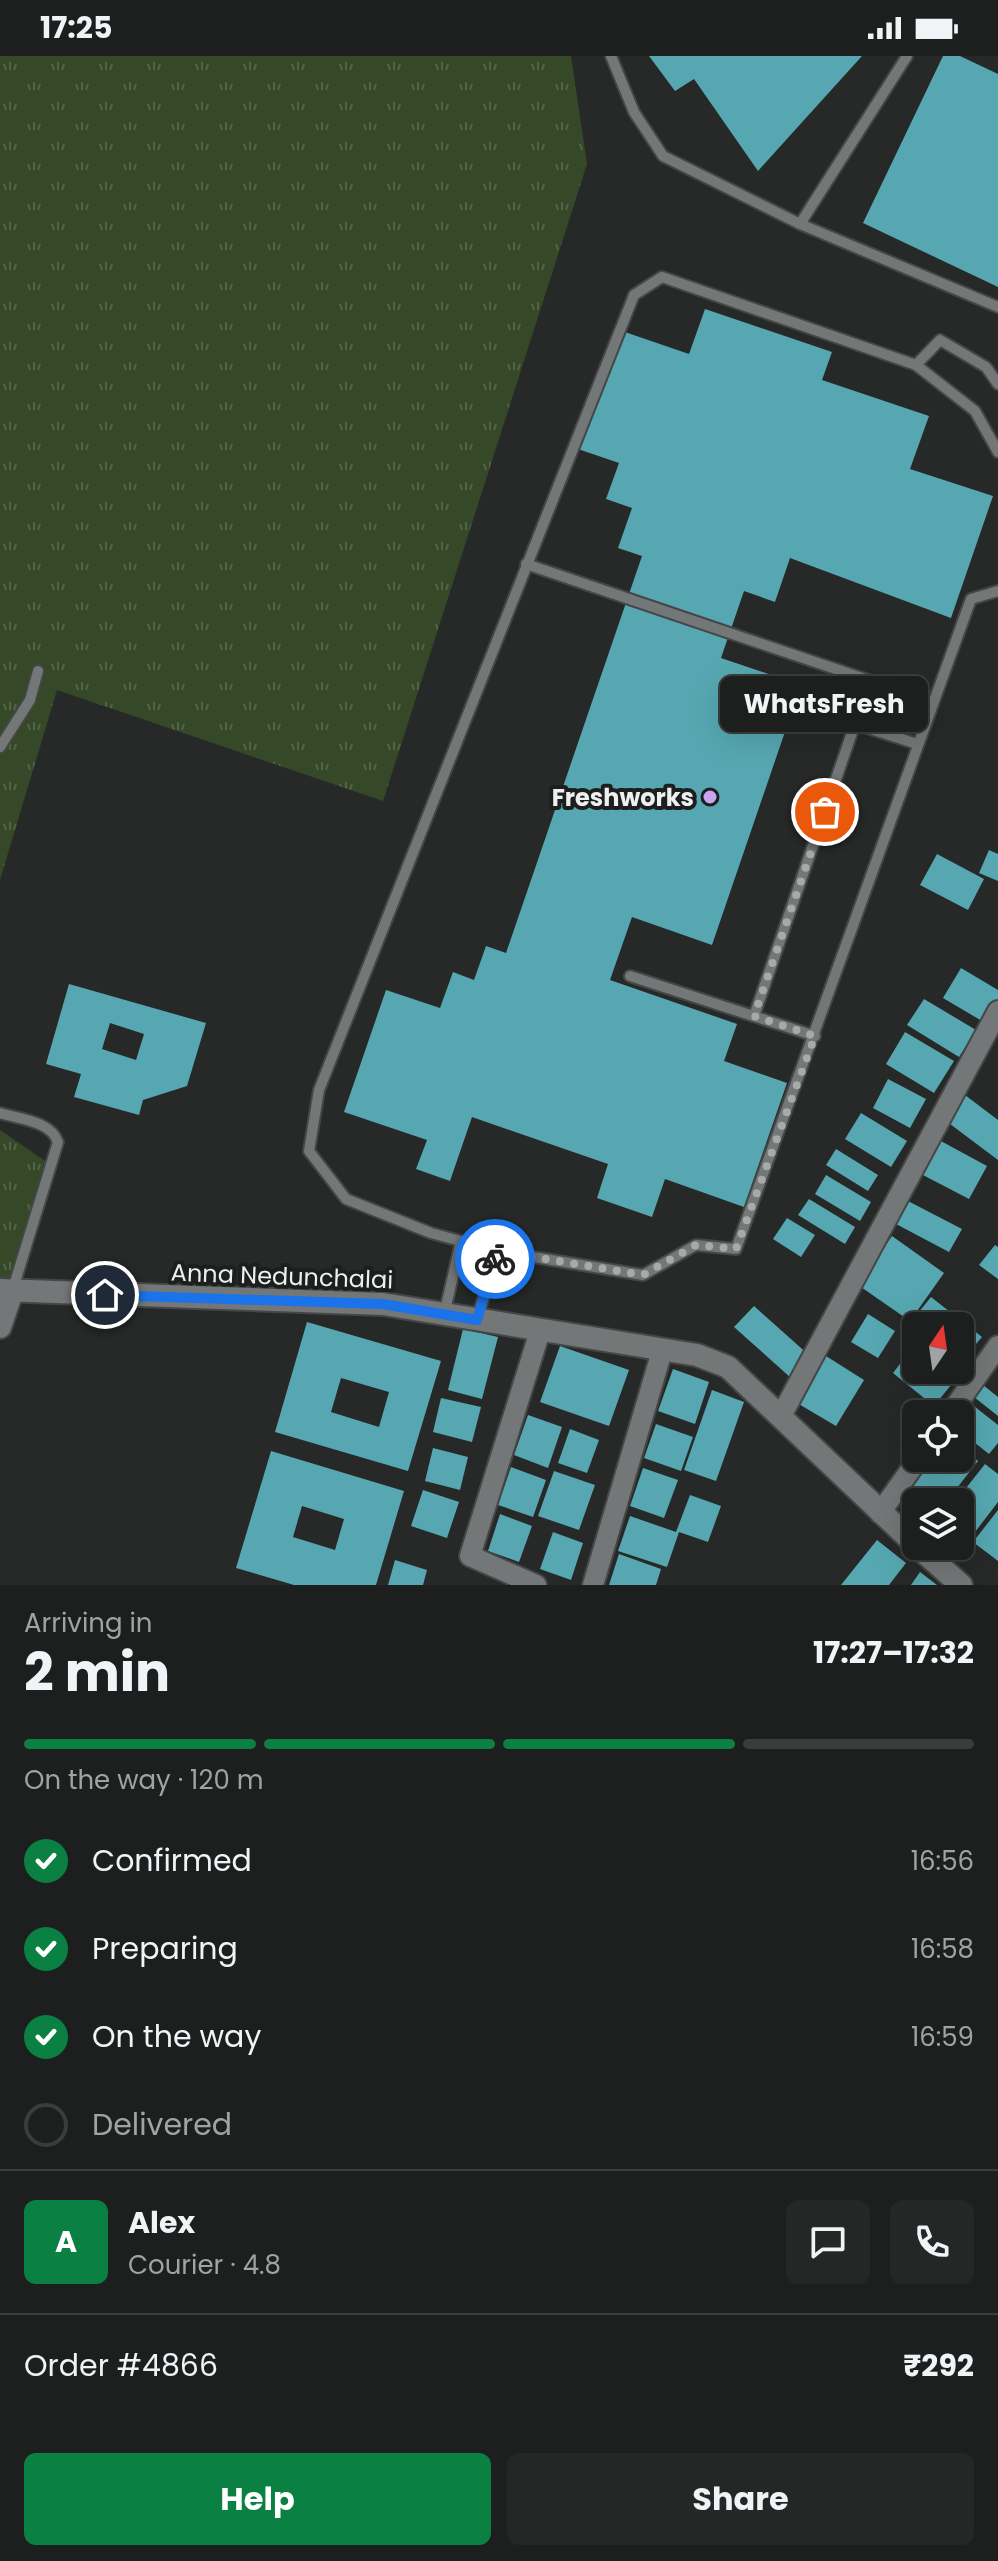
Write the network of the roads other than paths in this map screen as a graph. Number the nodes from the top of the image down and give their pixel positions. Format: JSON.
{"nodes":[{"id":1,"x":611,"y":56,"type":"edge"},
{"id":2,"x":907,"y":56,"type":"edge"},
{"id":3,"x":800,"y":224,"type":"junction"},
{"id":4,"x":998,"y":307,"type":"edge"},
{"id":5,"x":916,"y":365,"type":"junction"},
{"id":6,"x":998,"y":384,"type":"edge"},
{"id":7,"x":998,"y":452,"type":"edge"},
{"id":8,"x":526,"y":564,"type":"junction"},
{"id":9,"x":998,"y":591,"type":"edge"},
{"id":10,"x":38,"y":671,"type":"dead end"},
{"id":11,"x":933,"y":702,"type":"junction"},
{"id":12,"x":917,"y":744,"type":"junction"},
{"id":13,"x":0,"y":747,"type":"edge"},
{"id":14,"x":630,"y":976,"type":"dead end"},
{"id":15,"x":998,"y":1011,"type":"edge"},
{"id":16,"x":754,"y":1016,"type":"junction"},
{"id":17,"x":815,"y":1036,"type":"junction"},
{"id":18,"x":0,"y":1113,"type":"edge"},
{"id":19,"x":461,"y":1241,"type":"junction"},
{"id":20,"x":497,"y":1251,"type":"junction"},
{"id":21,"x":6,"y":1291,"type":"edge"},
{"id":22,"x":444,"y":1315,"type":"junction"},
{"id":23,"x":477,"y":1320,"type":"junction"},
{"id":24,"x":0,"y":1327,"type":"edge"},
{"id":25,"x":540,"y":1331,"type":"junction"},
{"id":26,"x":998,"y":1346,"type":"edge"},
{"id":27,"x":662,"y":1351,"type":"junction"},
{"id":28,"x":960,"y":1400,"type":"edge"},
{"id":29,"x":781,"y":1416,"type":"junction"},
{"id":30,"x":909,"y":1472,"type":"edge"},
{"id":31,"x":880,"y":1513,"type":"junction"},
{"id":32,"x":902,"y":1533,"type":"edge"},
{"id":33,"x":933,"y":1560,"type":"edge"},
{"id":34,"x":536,"y":1585,"type":"edge"},
{"id":35,"x":593,"y":1585,"type":"edge"},
{"id":36,"x":961,"y":1585,"type":"edge"}],
"edges":[{"from":1,"to":3,"type":"lane"},
{"from":2,"to":3,"type":"lane"},
{"from":3,"to":4,"type":"lane"},
{"from":5,"to":6,"type":"lane"},
{"from":5,"to":7,"type":"lane"},
{"from":5,"to":8,"type":"lane"},
{"from":8,"to":11,"type":"lane"},
{"from":8,"to":19,"type":"lane"},
{"from":9,"to":11,"type":"lane"},
{"from":10,"to":13,"type":"lane"},
{"from":11,"to":12,"type":"lane"},
{"from":12,"to":16,"type":"lane"},
{"from":12,"to":17,"type":"lane"},
{"from":14,"to":16,"type":"lane"},
{"from":15,"to":29,"type":"street"},
{"from":16,"to":17,"type":"lane"},
{"from":17,"to":20,"type":"lane"},
{"from":18,"to":21,"type":"lane"},
{"from":19,"to":20,"type":"lane"},
{"from":19,"to":22,"type":"lane"},
{"from":20,"to":23,"type":"lane"},
{"from":21,"to":22,"type":"street","name":"Anna Nedunchalai"},
{"from":21,"to":24,"type":"street"},
{"from":22,"to":23,"type":"street","name":"Anna Nedunchalai"},
{"from":23,"to":25,"type":"street","name":"Anna Nedunchalai"},
{"from":25,"to":27,"type":"street","name":"Anna Nedunchalai"},
{"from":25,"to":34,"type":"street"},
{"from":26,"to":28,"type":"street"},
{"from":27,"to":29,"type":"street","name":"Anna Nedunchalai"},
{"from":27,"to":35,"type":"street"},
{"from":29,"to":31,"type":"street","name":"Anna Nedunchalai"},
{"from":30,"to":31,"type":"street"},
{"from":31,"to":32,"type":"street","name":"Anna Nedunchalai"},
{"from":33,"to":36,"type":"street","name":"Anna Nedunchalai"}]}
